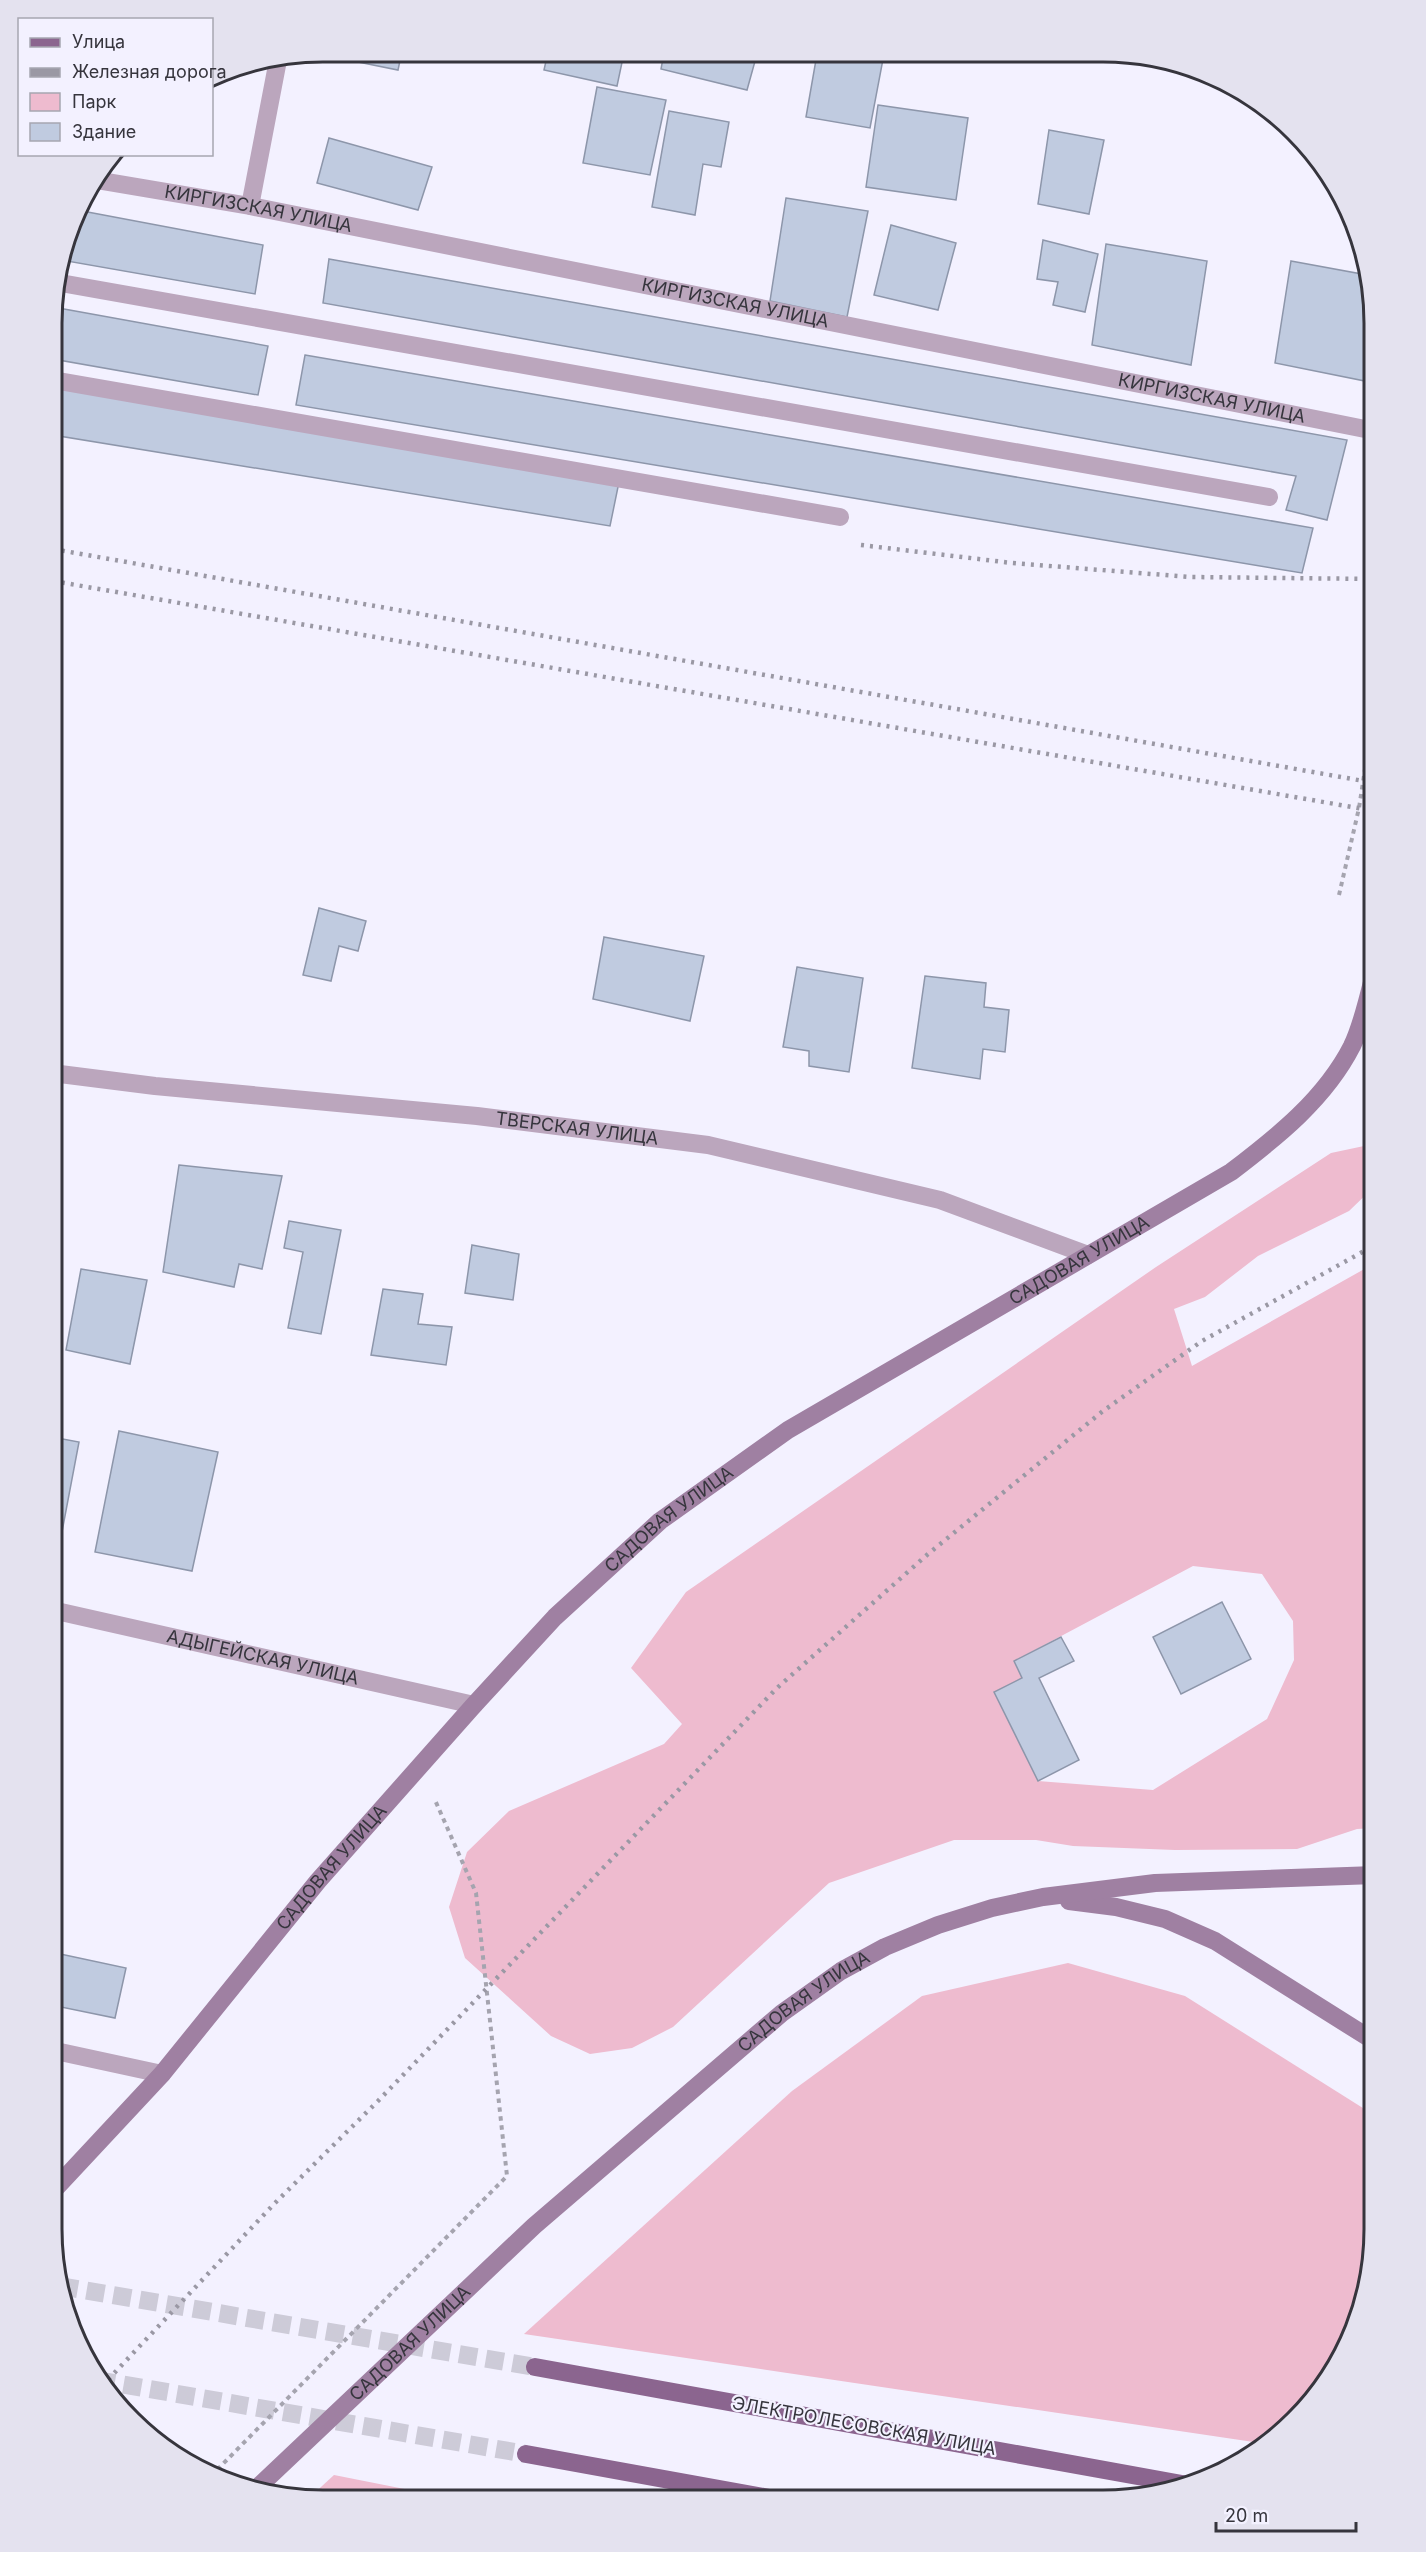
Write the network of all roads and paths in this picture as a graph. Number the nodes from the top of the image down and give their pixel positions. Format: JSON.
{"nodes":[{"id":1,"x":277,"y":66,"type":"edge"},
{"id":2,"x":103,"y":181,"type":"edge"},
{"id":3,"x":250,"y":206,"type":"junction"},
{"id":4,"x":65,"y":284,"type":"edge"},
{"id":5,"x":62,"y":382,"type":"edge"},
{"id":6,"x":1364,"y":429,"type":"edge"},
{"id":7,"x":1269,"y":497,"type":"dead end"},
{"id":8,"x":840,"y":517,"type":"dead end"},
{"id":9,"x":1364,"y":776,"type":"edge"},
{"id":10,"x":1339,"y":895,"type":"dead end"},
{"id":11,"x":1364,"y":1008,"type":"edge"},
{"id":12,"x":62,"y":1074,"type":"edge"},
{"id":13,"x":1088,"y":1255,"type":"junction"},
{"id":14,"x":62,"y":1612,"type":"edge"},
{"id":15,"x":474,"y":1705,"type":"junction"},
{"id":16,"x":420,"y":1766,"type":"junction"},
{"id":17,"x":1364,"y":1875,"type":"edge"},
{"id":18,"x":1043,"y":1897,"type":"junction"},
{"id":19,"x":1364,"y":2035,"type":"edge"},
{"id":20,"x":62,"y":2052,"type":"edge"},
{"id":21,"x":162,"y":2074,"type":"junction"},
{"id":22,"x":62,"y":2181,"type":"edge"},
{"id":23,"x":535,"y":2367,"type":"tunnel mouth"},
{"id":24,"x":526,"y":2454,"type":"tunnel mouth"},
{"id":25,"x":218,"y":2469,"type":"edge"},
{"id":26,"x":1171,"y":2482,"type":"edge"},
{"id":27,"x":262,"y":2483,"type":"edge"},
{"id":28,"x":725,"y":2490,"type":"edge"}],
"edges":[{"from":1,"to":3,"type":"street"},
{"from":2,"to":3,"type":"street","name":"КИРГИЗСКАЯ УЛИЦА"},
{"from":3,"to":6,"type":"street","name":"КИРГИЗСКАЯ УЛИЦА"},
{"from":4,"to":7,"type":"street"},
{"from":5,"to":8,"type":"street"},
{"from":9,"to":10,"type":"path"},
{"from":11,"to":13,"type":"street","name":"САДОВАЯ УЛИЦА"},
{"from":12,"to":13,"type":"street","name":"ТВЕРСКАЯ УЛИЦА"},
{"from":13,"to":15,"type":"street","name":"САДОВАЯ УЛИЦА"},
{"from":14,"to":15,"type":"street","name":"АДЫГЕЙСКАЯ УЛИЦА"},
{"from":15,"to":16,"type":"street","name":"САДОВАЯ УЛИЦА"},
{"from":16,"to":21,"type":"street","name":"САДОВАЯ УЛИЦА"},
{"from":16,"to":25,"type":"path"},
{"from":17,"to":18,"type":"street","name":"САДОВАЯ УЛИЦА"},
{"from":18,"to":19,"type":"street","name":"САДОВАЯ УЛИЦА"},
{"from":18,"to":27,"type":"street","name":"САДОВАЯ УЛИЦА"},
{"from":20,"to":21,"type":"street"},
{"from":21,"to":22,"type":"street","name":"САДОВАЯ УЛИЦА"},
{"from":23,"to":26,"type":"main road","name":"ЭЛЕКТРОЛЕСОВСКАЯ УЛИЦА"},
{"from":24,"to":28,"type":"main road"}]}
